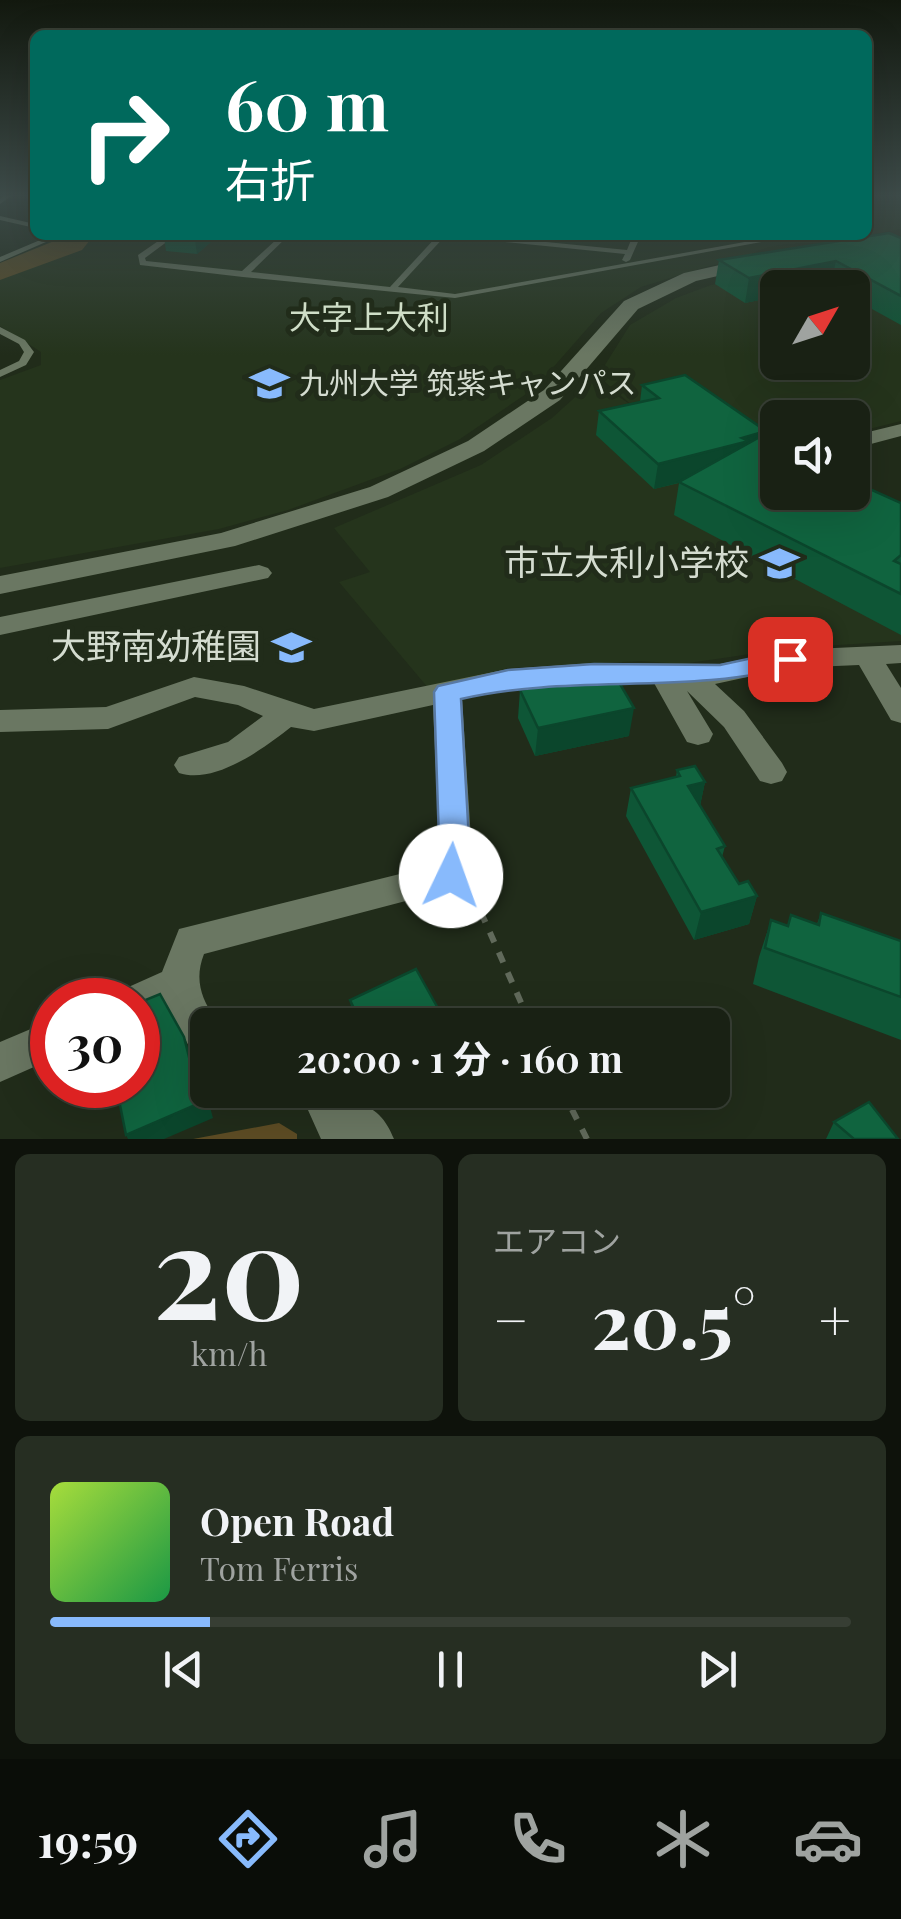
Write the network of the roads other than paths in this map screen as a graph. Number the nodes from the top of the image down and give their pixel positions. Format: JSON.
{"nodes":[{"id":1,"x":25,"y":249,"type":"edge"},
{"id":2,"x":151,"y":249,"type":"edge"},
{"id":3,"x":270,"y":249,"type":"edge"},
{"id":4,"x":429,"y":249,"type":"edge"},
{"id":5,"x":597,"y":249,"type":"edge"},
{"id":6,"x":628,"y":249,"type":"edge"},
{"id":7,"x":719,"y":249,"type":"edge"},
{"id":8,"x":821,"y":250,"type":"edge"},
{"id":9,"x":626,"y":252,"type":"junction"},
{"id":10,"x":0,"y":260,"type":"edge"},
{"id":11,"x":632,"y":266,"type":"junction"},
{"id":12,"x":243,"y":275,"type":"junction"},
{"id":13,"x":390,"y":290,"type":"junction"},
{"id":14,"x":0,"y":330,"type":"edge"},
{"id":15,"x":0,"y":374,"type":"edge"},
{"id":16,"x":901,"y":430,"type":"edge"},
{"id":17,"x":870,"y":438,"type":"edge"},
{"id":18,"x":258,"y":573,"type":"dead end"},
{"id":19,"x":0,"y":585,"type":"edge"},
{"id":20,"x":0,"y":626,"type":"edge"},
{"id":21,"x":866,"y":654,"type":"junction"},
{"id":22,"x":901,"y":654,"type":"edge"},
{"id":23,"x":675,"y":673,"type":"junction"},
{"id":24,"x":448,"y":692,"type":"junction"},
{"id":25,"x":901,"y":712,"type":"edge"},
{"id":26,"x":286,"y":715,"type":"junction"},
{"id":27,"x":0,"y":721,"type":"edge"},
{"id":28,"x":698,"y":734,"type":"dead end"},
{"id":29,"x":190,"y":764,"type":"dead end"},
{"id":30,"x":772,"y":772,"type":"dead end"},
{"id":31,"x":177,"y":984,"type":"junction"},
{"id":32,"x":160,"y":992,"type":"edge"},
{"id":33,"x":190,"y":1015,"type":"edge"},
{"id":34,"x":30,"y":1049,"type":"edge"},
{"id":35,"x":0,"y":1062,"type":"edge"},
{"id":36,"x":329,"y":1108,"type":"edge"},
{"id":37,"x":373,"y":1139,"type":"edge"}],
"edges":[{"from":1,"to":10,"type":"lane"},
{"from":2,"to":12,"type":"lane"},
{"from":3,"to":12,"type":"lane"},
{"from":4,"to":13,"type":"lane"},
{"from":5,"to":9,"type":"lane"},
{"from":6,"to":9,"type":"lane"},
{"from":7,"to":11,"type":"lane"},
{"from":8,"to":19,"type":"street"},
{"from":9,"to":11,"type":"lane"},
{"from":11,"to":13,"type":"lane"},
{"from":12,"to":13,"type":"lane"},
{"from":14,"to":15,"type":"lane"},
{"from":16,"to":17,"type":"street"},
{"from":18,"to":20,"type":"street"},
{"from":21,"to":22,"type":"street"},
{"from":21,"to":23,"type":"street"},
{"from":21,"to":25,"type":"street"},
{"from":23,"to":24,"type":"street"},
{"from":23,"to":28,"type":"street"},
{"from":23,"to":30,"type":"street"},
{"from":24,"to":26,"type":"street"},
{"from":24,"to":31,"type":"street"},
{"from":26,"to":27,"type":"street"},
{"from":26,"to":29,"type":"street"},
{"from":31,"to":32,"type":"street"},
{"from":31,"to":33,"type":"street"},
{"from":34,"to":35,"type":"street"},
{"from":36,"to":37,"type":"street"}]}
